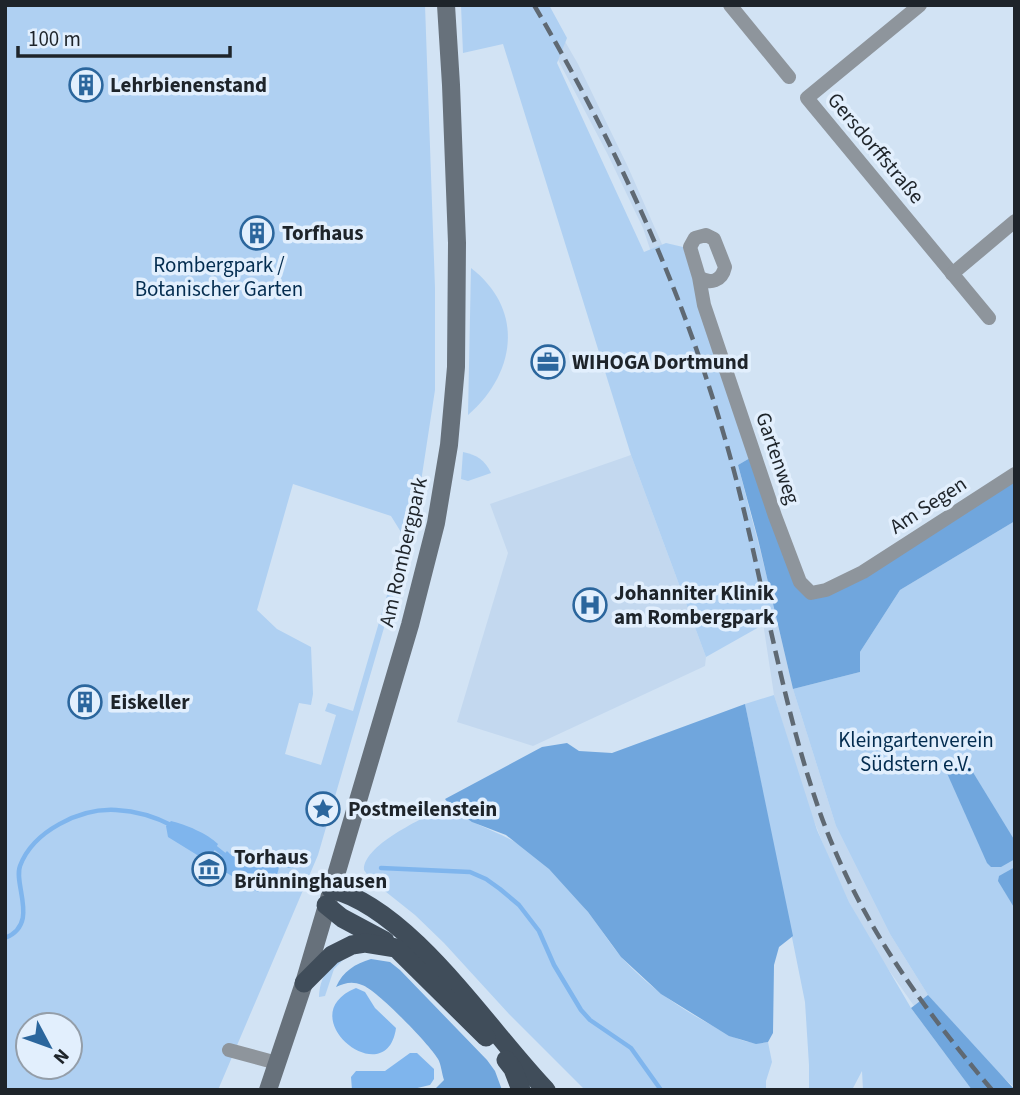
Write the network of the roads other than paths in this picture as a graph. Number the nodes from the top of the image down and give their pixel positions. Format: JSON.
{"nodes":[{"id":1,"x":446,"y":5,"type":"edge"},
{"id":2,"x":730,"y":5,"type":"edge"},
{"id":3,"x":920,"y":5,"type":"edge"},
{"id":4,"x":789,"y":76,"type":"dead end"},
{"id":5,"x":1015,"y":221,"type":"edge"},
{"id":6,"x":952,"y":274,"type":"junction"},
{"id":7,"x":699,"y":277,"type":"dead end"},
{"id":8,"x":989,"y":318,"type":"dead end"},
{"id":9,"x":1015,"y":474,"type":"edge"},
{"id":10,"x":863,"y":572,"type":"joint"},
{"id":11,"x":328,"y":897,"type":"junction"},
{"id":12,"x":397,"y":948,"type":"junction"},
{"id":13,"x":304,"y":983,"type":"junction"},
{"id":14,"x":229,"y":1050,"type":"dead end"},
{"id":15,"x":277,"y":1063,"type":"junction"},
{"id":16,"x":268,"y":1090,"type":"edge"},
{"id":17,"x":520,"y":1090,"type":"edge"},
{"id":18,"x":546,"y":1090,"type":"edge"}],
"edges":[{"from":1,"to":11,"type":"main road","name":"Am Rombergpark"},
{"from":2,"to":4,"type":"street"},
{"from":3,"to":6,"type":"street","name":"Gersdorffstraße"},
{"from":5,"to":6,"type":"street"},
{"from":6,"to":8,"type":"street","name":"Gersdorffstraße"},
{"from":7,"to":10,"type":"street","name":"Gartenweg"},
{"from":9,"to":10,"type":"street","name":"Am Segen"},
{"from":11,"to":12,"type":"highway"},
{"from":11,"to":13,"type":"main road","name":"Am Rombergpark"},
{"from":11,"to":18,"type":"highway"},
{"from":12,"to":13,"type":"highway"},
{"from":12,"to":17,"type":"highway"},
{"from":13,"to":15,"type":"main road","name":"Am Rombergpark"},
{"from":14,"to":15,"type":"street"},
{"from":15,"to":16,"type":"main road","name":"Am Rombergpark"}]}
